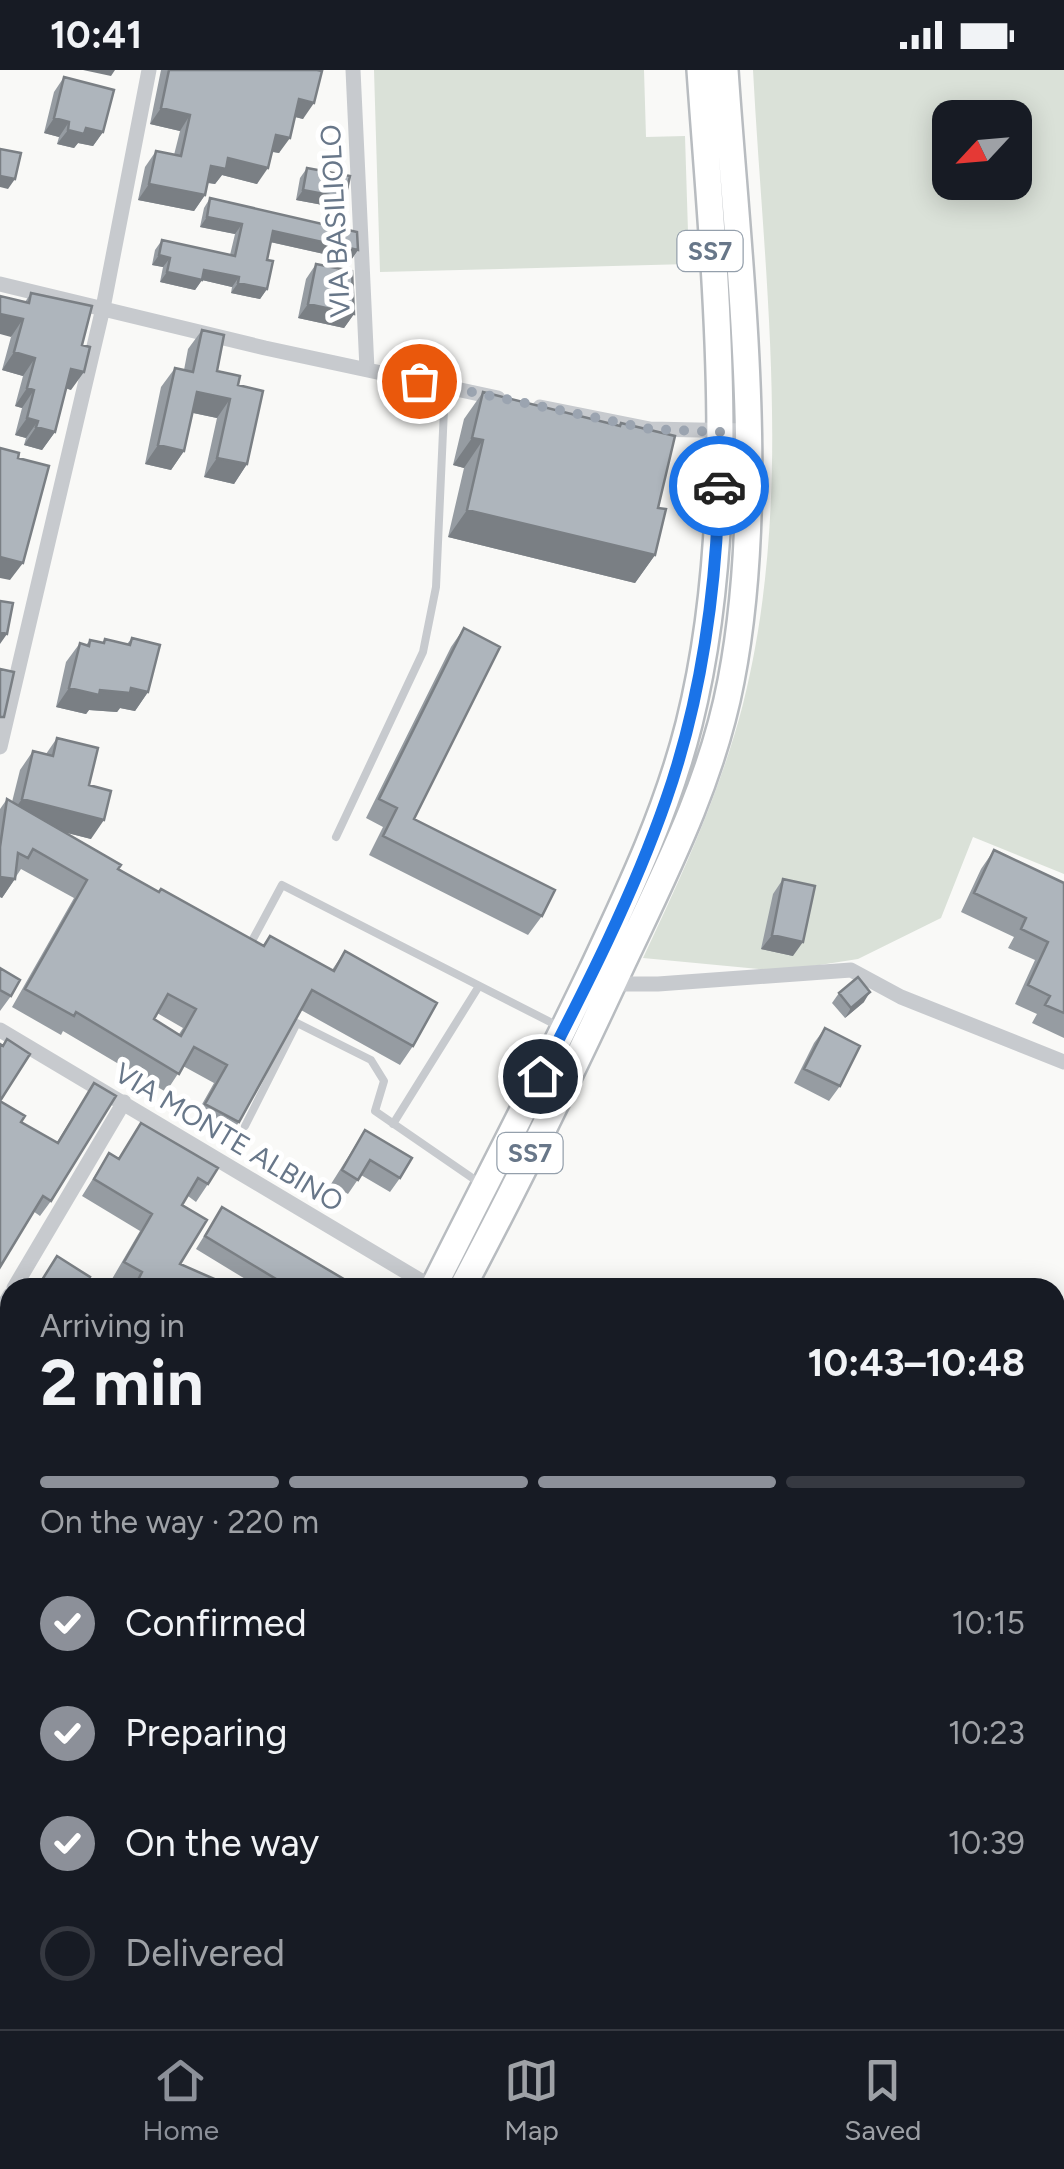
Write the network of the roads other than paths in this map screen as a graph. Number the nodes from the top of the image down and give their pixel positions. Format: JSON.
{"nodes":[{"id":1,"x":149,"y":70,"type":"edge"},
{"id":2,"x":353,"y":70,"type":"edge"},
{"id":3,"x":700,"y":70,"type":"edge"},
{"id":4,"x":725,"y":70,"type":"edge"},
{"id":5,"x":0,"y":284,"type":"edge"},
{"id":6,"x":103,"y":308,"type":"junction"},
{"id":7,"x":367,"y":369,"type":"junction"},
{"id":8,"x":445,"y":387,"type":"junction"},
{"id":9,"x":746,"y":431,"type":"junction"},
{"id":10,"x":720,"y":432,"type":"junction"},
{"id":11,"x":0,"y":747,"type":"edge"},
{"id":12,"x":336,"y":837,"type":"dead end"},
{"id":13,"x":253,"y":938,"type":"edge"},
{"id":14,"x":612,"y":984,"type":"junction"},
{"id":15,"x":479,"y":986,"type":"junction"},
{"id":16,"x":564,"y":1029,"type":"junction"},
{"id":17,"x":0,"y":1030,"type":"edge"},
{"id":18,"x":1064,"y":1062,"type":"edge"},
{"id":19,"x":124,"y":1102,"type":"junction"},
{"id":20,"x":394,"y":1124,"type":"junction"},
{"id":21,"x":245,"y":1126,"type":"edge"},
{"id":22,"x":485,"y":1186,"type":"junction"},
{"id":23,"x":20,"y":1278,"type":"edge"},
{"id":24,"x":416,"y":1278,"type":"edge"},
{"id":25,"x":438,"y":1278,"type":"edge"},
{"id":26,"x":467,"y":1278,"type":"edge"}],
"edges":[{"from":1,"to":6,"type":"street"},
{"from":2,"to":7,"type":"street","name":"VIA BASILIOLO"},
{"from":3,"to":10,"type":"main road","number":"SS7"},
{"from":4,"to":9,"type":"main road","number":"SS7"},
{"from":5,"to":6,"type":"street"},
{"from":6,"to":7,"type":"street"},
{"from":6,"to":11,"type":"street"},
{"from":7,"to":8,"type":"street"},
{"from":8,"to":10,"type":"street"},
{"from":8,"to":12,"type":"lane"},
{"from":9,"to":10,"type":"street"},
{"from":9,"to":14,"type":"main road","number":"SS7"},
{"from":10,"to":16,"type":"main road","number":"SS7"},
{"from":13,"to":15,"type":"lane"},
{"from":14,"to":18,"type":"street"},
{"from":14,"to":26,"type":"main road","number":"SS7"},
{"from":15,"to":16,"type":"lane"},
{"from":15,"to":20,"type":"lane"},
{"from":16,"to":22,"type":"main road","number":"SS7"},
{"from":17,"to":19,"type":"street","name":"VIA MONTE ALBINO"},
{"from":19,"to":23,"type":"street"},
{"from":19,"to":24,"type":"street","name":"VIA MONTE ALBINO"},
{"from":20,"to":21,"type":"lane"},
{"from":20,"to":22,"type":"lane"},
{"from":22,"to":25,"type":"main road","number":"SS7"}]}
